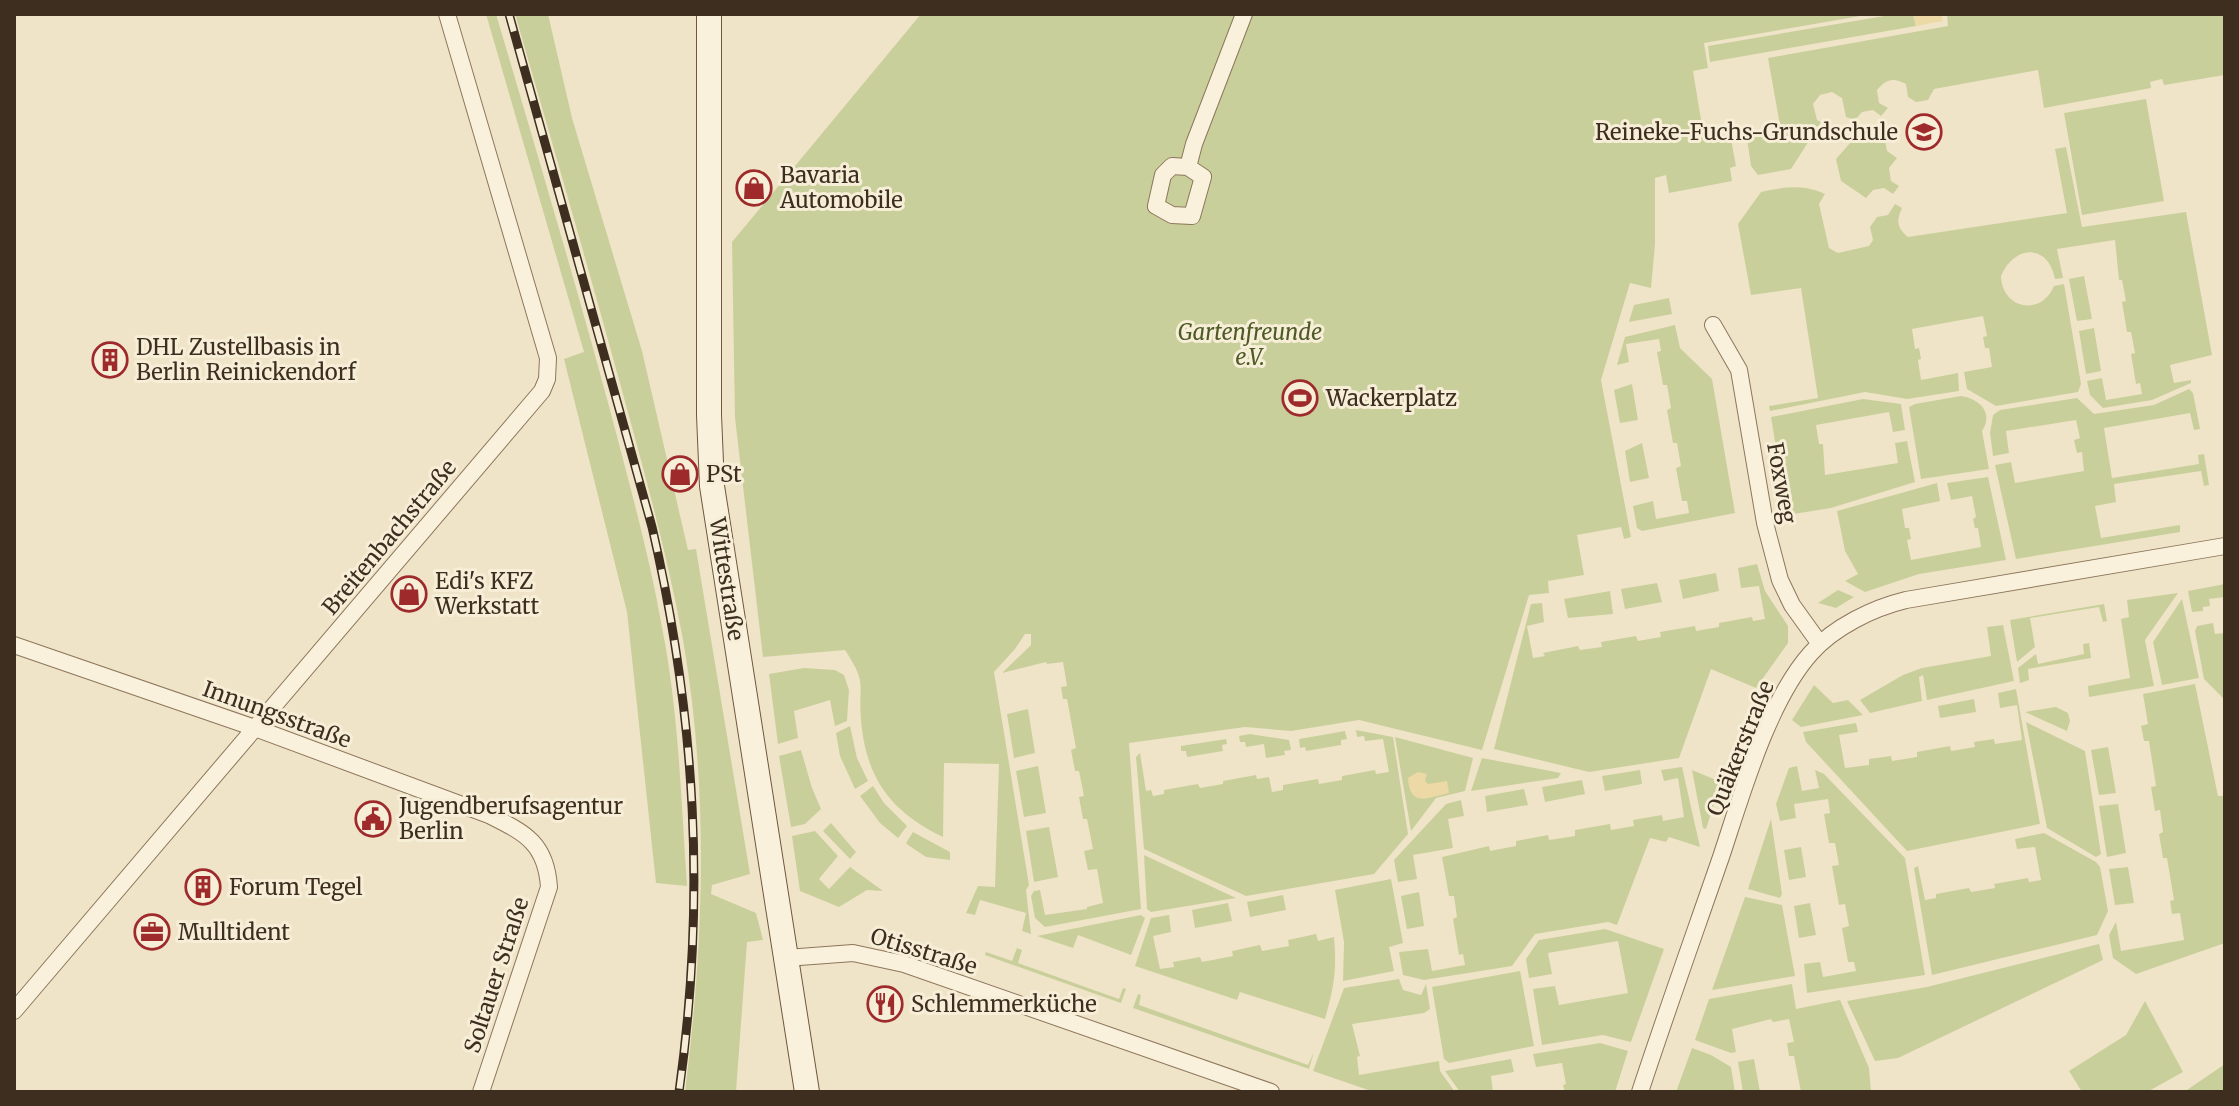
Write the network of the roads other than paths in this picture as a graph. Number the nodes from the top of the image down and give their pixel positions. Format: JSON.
{"nodes":[{"id":1,"x":447,"y":14,"type":"edge"},
{"id":2,"x":709,"y":14,"type":"edge"},
{"id":3,"x":1244,"y":14,"type":"edge"},
{"id":4,"x":1188,"y":167,"type":"dead end"},
{"id":5,"x":1713,"y":325,"type":"dead end"},
{"id":6,"x":2225,"y":546,"type":"edge"},
{"id":7,"x":1820,"y":644,"type":"junction"},
{"id":8,"x":14,"y":645,"type":"edge"},
{"id":9,"x":255,"y":728,"type":"junction"},
{"id":10,"x":522,"y":832,"type":"joint"},
{"id":11,"x":786,"y":958,"type":"junction"},
{"id":12,"x":14,"y":1011,"type":"edge"},
{"id":13,"x":481,"y":1092,"type":"edge"},
{"id":14,"x":807,"y":1092,"type":"edge"},
{"id":15,"x":1271,"y":1092,"type":"edge"},
{"id":16,"x":1640,"y":1092,"type":"edge"}],
"edges":[{"from":1,"to":9,"type":"street","name":"Breitenbachstraße"},
{"from":2,"to":11,"type":"main road","name":"Wittestraße"},
{"from":3,"to":4,"type":"street"},
{"from":5,"to":7,"type":"street","name":"Foxweg"},
{"from":6,"to":7,"type":"street","name":"Quäkerstraße"},
{"from":7,"to":16,"type":"street","name":"Quäkerstraße"},
{"from":8,"to":9,"type":"street","name":"Innungsstraße"},
{"from":9,"to":10,"type":"street","name":"Innungsstraße"},
{"from":9,"to":12,"type":"street","name":"Breitenbachstraße"},
{"from":10,"to":13,"type":"street","name":"Soltauer Straße"},
{"from":11,"to":14,"type":"main road","name":"Wittestraße"},
{"from":11,"to":15,"type":"street","name":"Otisstraße"}]}
